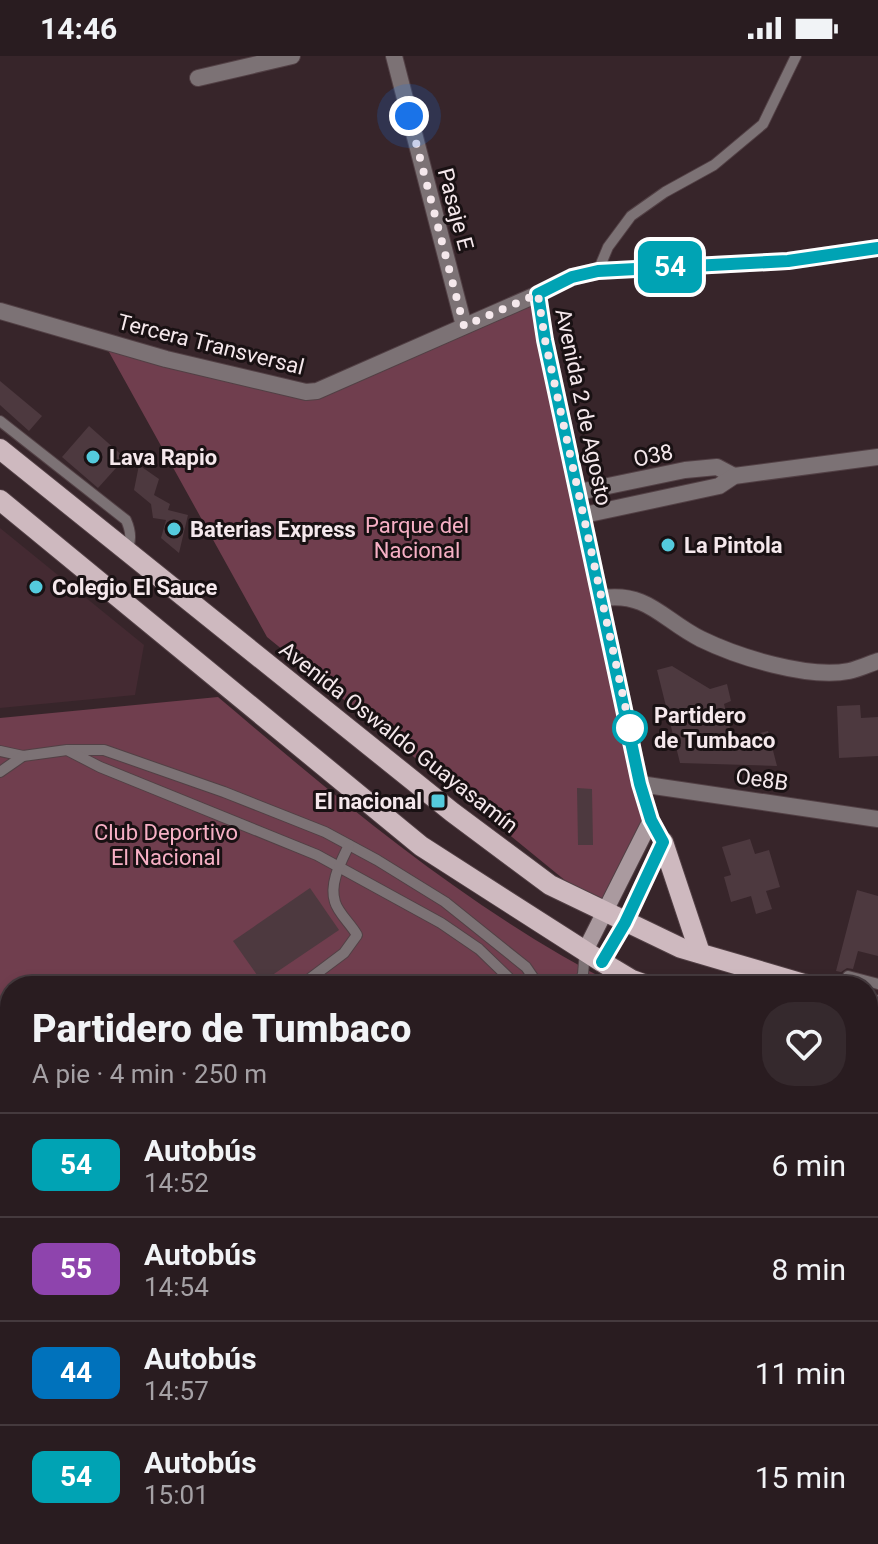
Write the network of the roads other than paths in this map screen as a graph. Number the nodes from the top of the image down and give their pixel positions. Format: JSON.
{"nodes":[{"id":1,"x":292,"y":56,"type":"edge"},
{"id":2,"x":394,"y":56,"type":"edge"},
{"id":3,"x":796,"y":56,"type":"edge"},
{"id":4,"x":198,"y":78,"type":"dead end"},
{"id":5,"x":878,"y":248,"type":"edge"},
{"id":6,"x":598,"y":271,"type":"junction"},
{"id":7,"x":538,"y":294,"type":"junction"},
{"id":8,"x":0,"y":311,"type":"edge"},
{"id":9,"x":464,"y":326,"type":"junction"},
{"id":10,"x":0,"y":421,"type":"edge"},
{"id":11,"x":0,"y":449,"type":"edge"},
{"id":12,"x":878,"y":457,"type":"edge"},
{"id":13,"x":734,"y":476,"type":"junction"},
{"id":14,"x":579,"y":492,"type":"junction"},
{"id":15,"x":0,"y":500,"type":"edge"},
{"id":16,"x":584,"y":515,"type":"junction"},
{"id":17,"x":127,"y":551,"type":"junction"},
{"id":18,"x":603,"y":598,"type":"junction"},
{"id":19,"x":878,"y":661,"type":"edge"},
{"id":20,"x":67,"y":750,"type":"junction"},
{"id":21,"x":0,"y":751,"type":"edge"},
{"id":22,"x":23,"y":756,"type":"junction"},
{"id":23,"x":0,"y":772,"type":"edge"},
{"id":24,"x":640,"y":784,"type":"junction"},
{"id":25,"x":878,"y":819,"type":"edge"},
{"id":26,"x":651,"y":820,"type":"junction"},
{"id":27,"x":663,"y":842,"type":"junction"},
{"id":28,"x":349,"y":845,"type":"junction"},
{"id":29,"x":338,"y":867,"type":"junction"},
{"id":30,"x":605,"y":913,"type":"junction"},
{"id":31,"x":625,"y":923,"type":"junction"},
{"id":32,"x":700,"y":953,"type":"junction"},
{"id":33,"x":593,"y":956,"type":"junction"},
{"id":34,"x":583,"y":974,"type":"joint"},
{"id":35,"x":313,"y":976,"type":"edge"},
{"id":36,"x":507,"y":976,"type":"edge"},
{"id":37,"x":532,"y":976,"type":"edge"},
{"id":38,"x":626,"y":976,"type":"edge"},
{"id":39,"x":777,"y":976,"type":"edge"}],
"edges":[{"from":1,"to":4,"type":"street"},
{"from":2,"to":9,"type":"street","name":"Pasaje E"},
{"from":3,"to":6,"type":"lane"},
{"from":5,"to":6,"type":"main road","name":"Avenida 2 de Agosto"},
{"from":6,"to":7,"type":"main road","name":"Avenida 2 de Agosto"},
{"from":7,"to":9,"type":"street","name":"Tercera Transversal"},
{"from":7,"to":14,"type":"main road","name":"Avenida 2 de Agosto"},
{"from":8,"to":9,"type":"street","name":"Tercera Transversal"},
{"from":10,"to":17,"type":"lane"},
{"from":11,"to":17,"type":"main road","name":"Avenida Oswaldo Guayasamín"},
{"from":12,"to":13,"type":"street","name":"O38"},
{"from":13,"to":14,"type":"street","name":"O38"},
{"from":13,"to":16,"type":"street","name":"O38"},
{"from":14,"to":16,"type":"main road","name":"Avenida 2 de Agosto"},
{"from":15,"to":33,"type":"main road"},
{"from":16,"to":18,"type":"main road","name":"Avenida 2 de Agosto"},
{"from":17,"to":30,"type":"main road","name":"Avenida Oswaldo Guayasamín"},
{"from":18,"to":19,"type":"street"},
{"from":18,"to":24,"type":"main road","name":"Avenida 2 de Agosto"},
{"from":20,"to":22,"type":"lane"},
{"from":20,"to":28,"type":"lane"},
{"from":20,"to":29,"type":"lane"},
{"from":21,"to":22,"type":"lane"},
{"from":22,"to":23,"type":"lane"},
{"from":24,"to":25,"type":"street","name":"Oe8B"},
{"from":24,"to":26,"type":"main road","name":"Avenida 2 de Agosto"},
{"from":26,"to":27,"type":"main road","name":"Avenida 2 de Agosto"},
{"from":26,"to":30,"type":"main road"},
{"from":27,"to":31,"type":"main road"},
{"from":27,"to":32,"type":"main road"},
{"from":28,"to":29,"type":"lane"},
{"from":28,"to":37,"type":"lane"},
{"from":29,"to":35,"type":"lane"},
{"from":29,"to":36,"type":"lane"},
{"from":30,"to":31,"type":"main road","name":"Avenida Oswaldo Guayasamín"},
{"from":30,"to":33,"type":"main road"},
{"from":31,"to":32,"type":"main road","name":"Avenida Oswaldo Guayasamín"},
{"from":31,"to":33,"type":"main road"},
{"from":32,"to":39,"type":"main road","name":"Avenida Oswaldo Guayasamín"},
{"from":33,"to":34,"type":"lane"},
{"from":33,"to":34,"type":"lane"},
{"from":33,"to":38,"type":"main road"}]}
